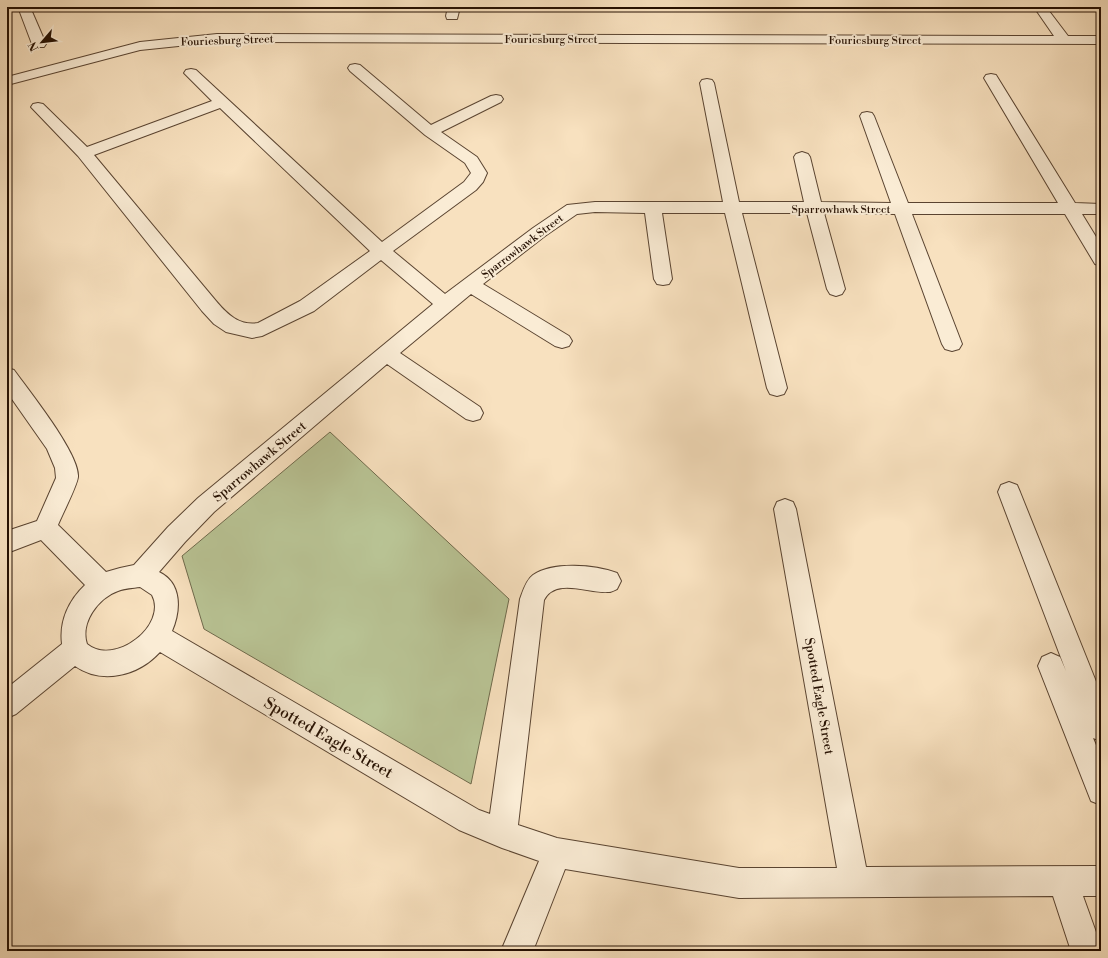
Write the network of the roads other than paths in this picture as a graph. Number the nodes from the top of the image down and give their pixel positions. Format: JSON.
{"nodes":[{"id":1,"x":24,"y":7,"type":"edge"},
{"id":2,"x":1040,"y":7,"type":"edge"},
{"id":3,"x":1064,"y":40,"type":"junction"},
{"id":4,"x":1101,"y":40,"type":"edge"},
{"id":5,"x":39,"y":44,"type":"dead end"},
{"id":6,"x":355,"y":68,"type":"dead end"},
{"id":7,"x":191,"y":73,"type":"dead end"},
{"id":8,"x":991,"y":78,"type":"dead end"},
{"id":9,"x":7,"y":82,"type":"edge"},
{"id":10,"x":707,"y":82,"type":"dead end"},
{"id":11,"x":496,"y":99,"type":"dead end"},
{"id":12,"x":223,"y":102,"type":"junction"},
{"id":13,"x":38,"y":107,"type":"dead end"},
{"id":14,"x":867,"y":116,"type":"dead end"},
{"id":15,"x":430,"y":132,"type":"junction"},
{"id":16,"x":84,"y":153,"type":"junction"},
{"id":17,"x":802,"y":157,"type":"dead end"},
{"id":18,"x":653,"y":208,"type":"junction"},
{"id":19,"x":732,"y":208,"type":"junction"},
{"id":20,"x":814,"y":209,"type":"junction"},
{"id":21,"x":902,"y":209,"type":"junction"},
{"id":22,"x":1070,"y":209,"type":"junction"},
{"id":23,"x":1101,"y":209,"type":"edge"},
{"id":24,"x":381,"y":251,"type":"junction"},
{"id":25,"x":1101,"y":260,"type":"edge"},
{"id":26,"x":663,"y":279,"type":"dead end"},
{"id":27,"x":470,"y":285,"type":"junction"},
{"id":28,"x":836,"y":289,"type":"dead end"},
{"id":29,"x":445,"y":304,"type":"junction"},
{"id":30,"x":562,"y":341,"type":"dead end"},
{"id":31,"x":952,"y":344,"type":"dead end"},
{"id":32,"x":386,"y":354,"type":"junction"},
{"id":33,"x":7,"y":376,"type":"edge"},
{"id":34,"x":777,"y":388,"type":"dead end"},
{"id":35,"x":473,"y":413,"type":"dead end"},
{"id":36,"x":1009,"y":492,"type":"dead end"},
{"id":37,"x":786,"y":509,"type":"dead end"},
{"id":38,"x":45,"y":528,"type":"junction"},
{"id":39,"x":7,"y":542,"type":"edge"},
{"id":40,"x":140,"y":576,"type":"junction"},
{"id":41,"x":609,"y":581,"type":"dead end"},
{"id":42,"x":103,"y":586,"type":"junction"},
{"id":43,"x":157,"y":636,"type":"junction"},
{"id":44,"x":75,"y":649,"type":"junction"},
{"id":45,"x":1051,"y":666,"type":"dead end"},
{"id":46,"x":7,"y":706,"type":"edge"},
{"id":47,"x":1101,"y":728,"type":"edge"},
{"id":48,"x":1101,"y":791,"type":"edge"},
{"id":49,"x":502,"y":834,"type":"junction"},
{"id":50,"x":557,"y":853,"type":"junction"},
{"id":51,"x":1101,"y":880,"type":"edge"},
{"id":52,"x":1063,"y":881,"type":"junction"},
{"id":53,"x":854,"y":882,"type":"junction"},
{"id":54,"x":517,"y":951,"type":"edge"},
{"id":55,"x":1087,"y":951,"type":"edge"}],
"edges":[{"from":1,"to":5,"type":"street"},
{"from":2,"to":3,"type":"street"},
{"from":3,"to":4,"type":"street","name":"Fouriesburg Street"},
{"from":3,"to":9,"type":"street","name":"Fouriesburg Street"},
{"from":6,"to":15,"type":"street"},
{"from":7,"to":12,"type":"street"},
{"from":8,"to":22,"type":"street"},
{"from":10,"to":19,"type":"street"},
{"from":11,"to":15,"type":"street"},
{"from":12,"to":16,"type":"street"},
{"from":12,"to":24,"type":"street"},
{"from":13,"to":16,"type":"street"},
{"from":14,"to":21,"type":"street","name":"Sparrowhawk Street"},
{"from":15,"to":24,"type":"street"},
{"from":16,"to":24,"type":"street"},
{"from":17,"to":20,"type":"street"},
{"from":18,"to":19,"type":"street","name":"Sparrowhawk Street"},
{"from":18,"to":26,"type":"street"},
{"from":18,"to":27,"type":"street","name":"Sparrowhawk Street"},
{"from":19,"to":20,"type":"street","name":"Sparrowhawk Street"},
{"from":19,"to":34,"type":"street"},
{"from":20,"to":21,"type":"street","name":"Sparrowhawk Street"},
{"from":20,"to":28,"type":"street"},
{"from":21,"to":22,"type":"street","name":"Sparrowhawk Street"},
{"from":21,"to":31,"type":"street","name":"Sparrowhawk Street"},
{"from":22,"to":23,"type":"street","name":"Sparrowhawk Street"},
{"from":22,"to":25,"type":"street"},
{"from":24,"to":29,"type":"street"},
{"from":27,"to":29,"type":"street","name":"Sparrowhawk Street"},
{"from":27,"to":30,"type":"street"},
{"from":29,"to":32,"type":"street","name":"Sparrowhawk Street"},
{"from":32,"to":35,"type":"street"},
{"from":32,"to":40,"type":"street","name":"Sparrowhawk Street"},
{"from":33,"to":38,"type":"street"},
{"from":36,"to":47,"type":"street"},
{"from":37,"to":53,"type":"street","name":"Spotted Eagle Street"},
{"from":38,"to":39,"type":"street"},
{"from":38,"to":42,"type":"street"},
{"from":40,"to":42,"type":"street"},
{"from":40,"to":43,"type":"street"},
{"from":41,"to":49,"type":"street"},
{"from":42,"to":44,"type":"street"},
{"from":43,"to":44,"type":"street"},
{"from":43,"to":49,"type":"street","name":"Spotted Eagle Street"},
{"from":44,"to":46,"type":"street"},
{"from":45,"to":48,"type":"street"},
{"from":49,"to":50,"type":"street","name":"Spotted Eagle Street"},
{"from":50,"to":53,"type":"street","name":"Spotted Eagle Street"},
{"from":50,"to":54,"type":"street"},
{"from":51,"to":52,"type":"street","name":"Spotted Eagle Street"},
{"from":52,"to":53,"type":"street","name":"Spotted Eagle Street"},
{"from":52,"to":55,"type":"street"}]}
